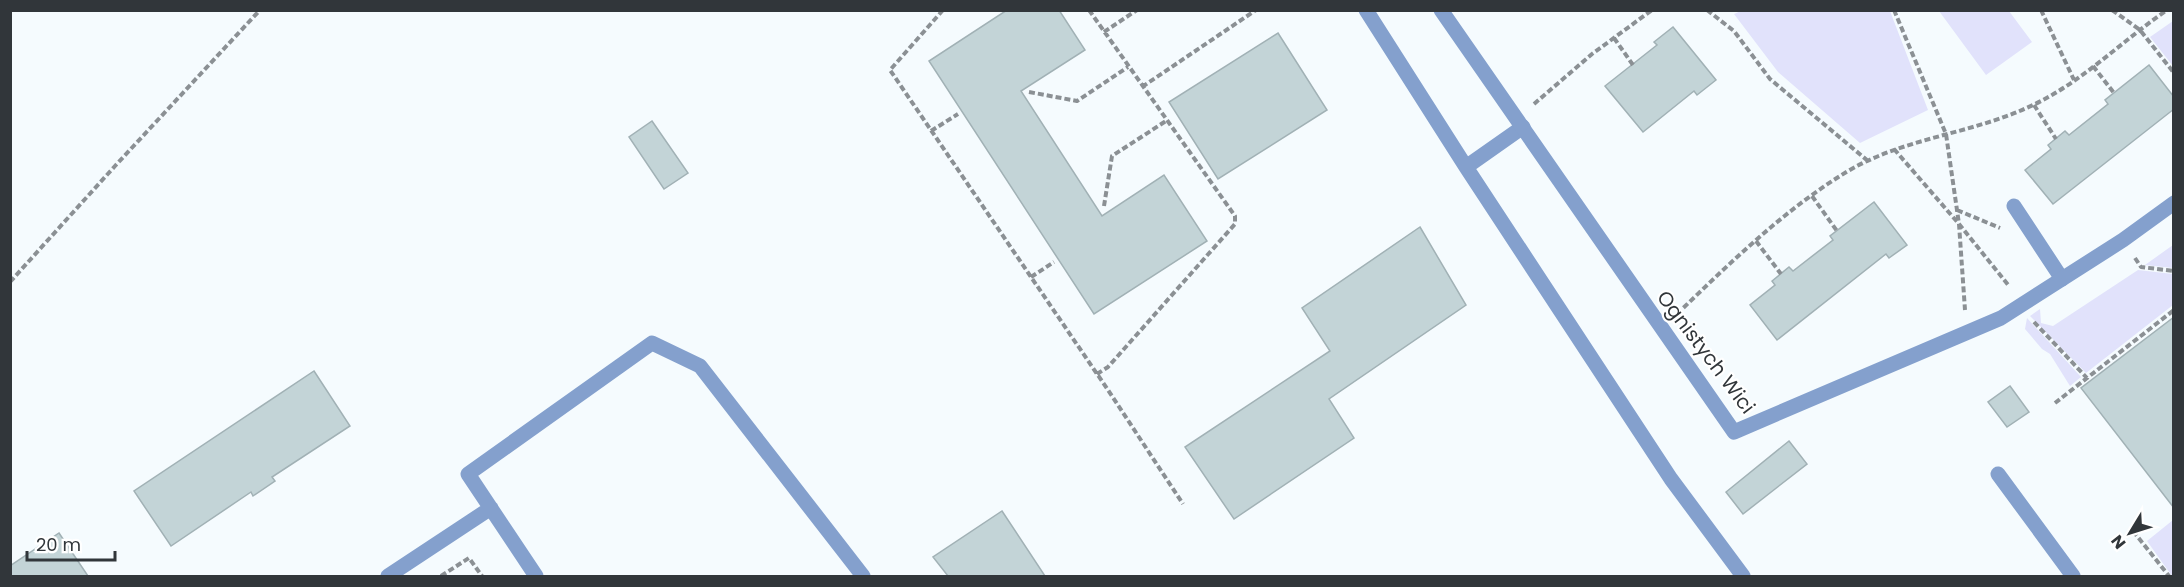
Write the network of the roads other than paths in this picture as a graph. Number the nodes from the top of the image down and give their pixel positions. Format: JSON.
{"nodes":[{"id":1,"x":1366,"y":10,"type":"edge"},
{"id":2,"x":1441,"y":10,"type":"edge"},
{"id":3,"x":1520,"y":123,"type":"junction"},
{"id":4,"x":1466,"y":167,"type":"junction"},
{"id":5,"x":2174,"y":203,"type":"edge"},
{"id":6,"x":2014,"y":206,"type":"dead end"},
{"id":7,"x":2062,"y":279,"type":"junction"},
{"id":8,"x":1998,"y":474,"type":"dead end"},
{"id":9,"x":491,"y":508,"type":"junction"},
{"id":10,"x":388,"y":576,"type":"edge"},
{"id":11,"x":536,"y":576,"type":"edge"},
{"id":12,"x":862,"y":576,"type":"edge"},
{"id":13,"x":1743,"y":576,"type":"edge"},
{"id":14,"x":2073,"y":576,"type":"edge"}],
"edges":[{"from":1,"to":4,"type":"street"},
{"from":2,"to":3,"type":"street","name":"Ognistych Wici"},
{"from":3,"to":4,"type":"street"},
{"from":3,"to":7,"type":"street","name":"Ognistych Wici"},
{"from":4,"to":13,"type":"street"},
{"from":5,"to":7,"type":"street","name":"Ognistych Wici"},
{"from":6,"to":7,"type":"street"},
{"from":8,"to":14,"type":"street"},
{"from":9,"to":10,"type":"street"},
{"from":9,"to":11,"type":"street"},
{"from":9,"to":12,"type":"street"}]}
